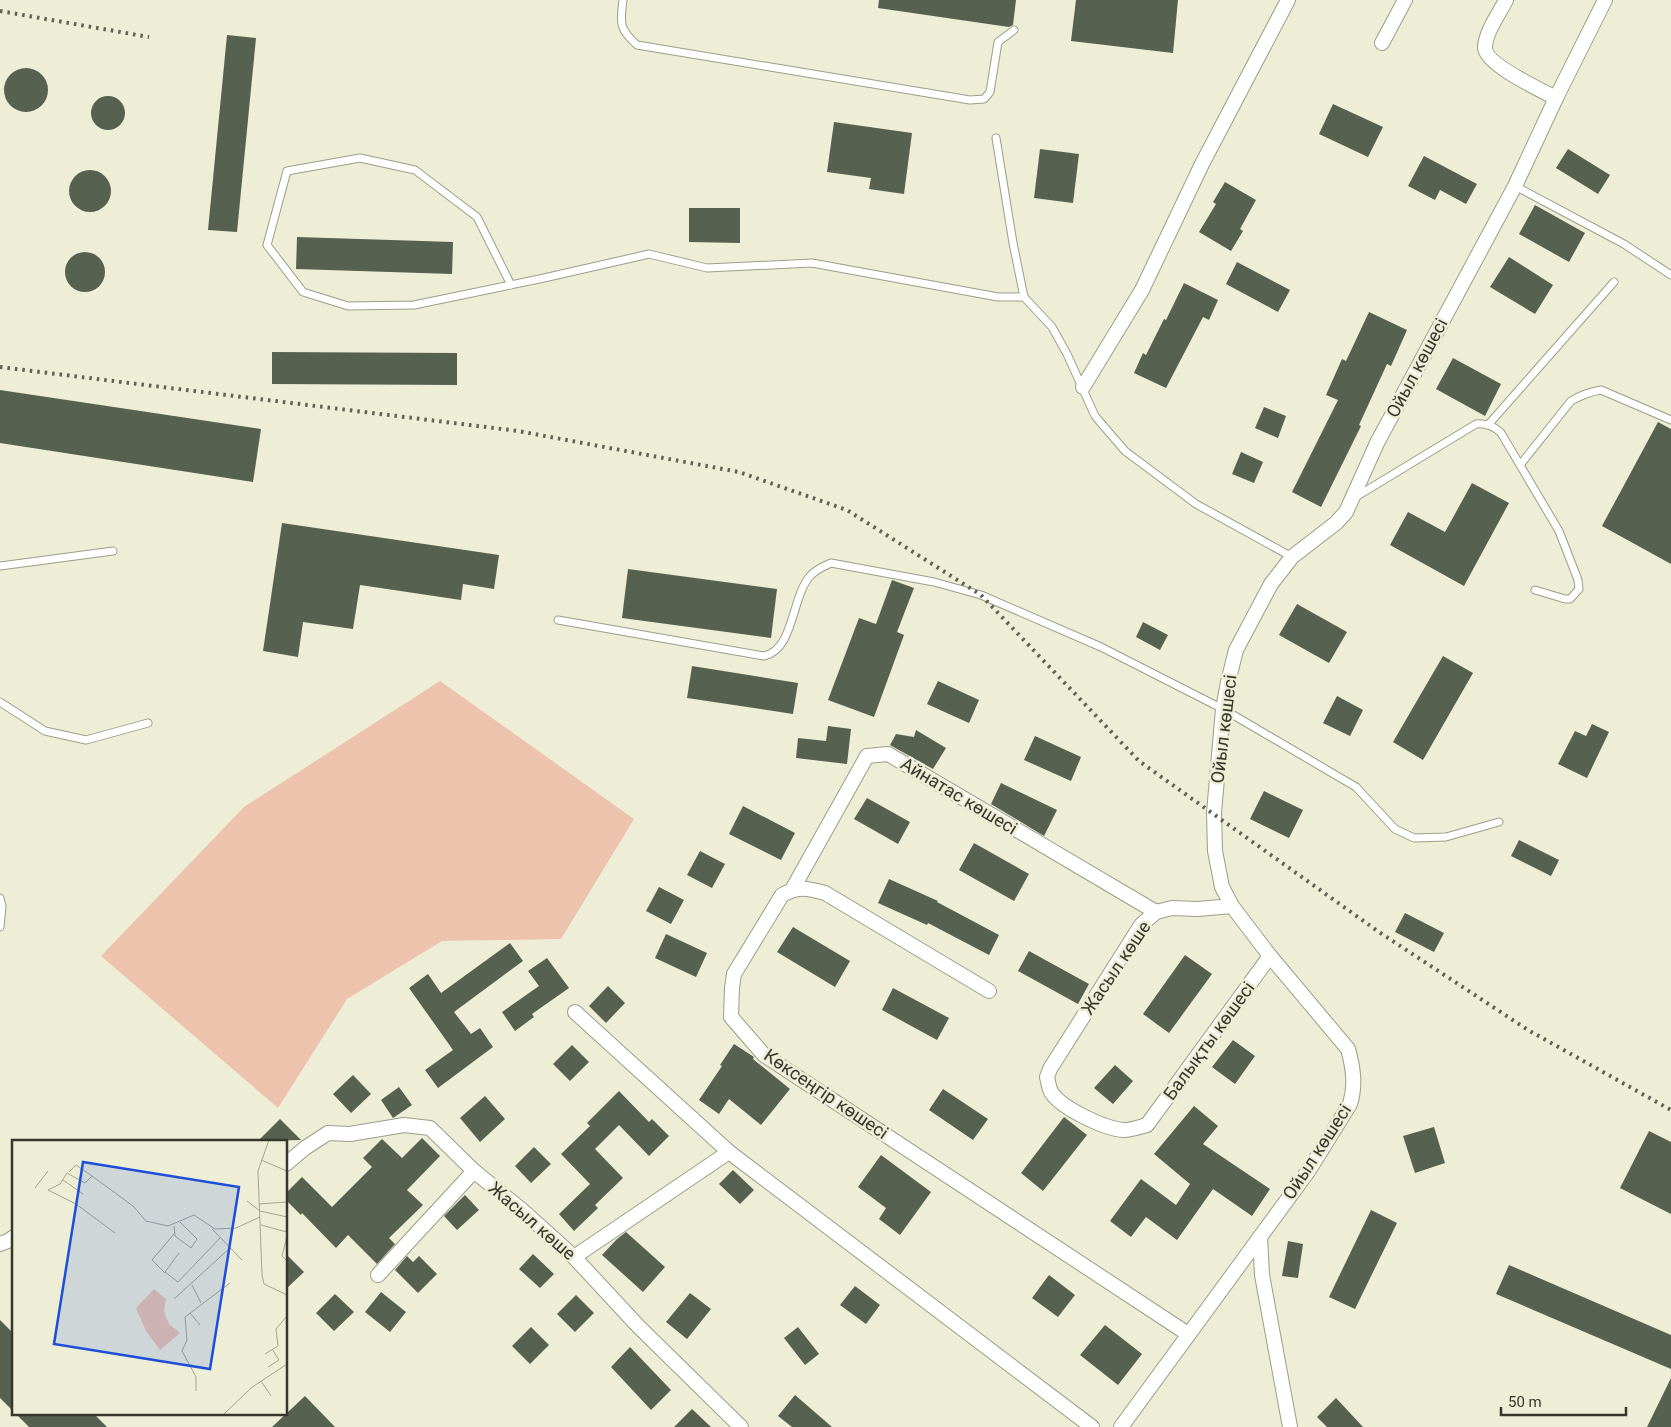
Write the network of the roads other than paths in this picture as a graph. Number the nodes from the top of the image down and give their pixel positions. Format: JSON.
{"nodes":[{"id":1,"x":623,"y":0,"type":"edge"},
{"id":2,"x":1288,"y":0,"type":"edge"},
{"id":3,"x":1405,"y":0,"type":"edge"},
{"id":4,"x":1506,"y":0,"type":"edge"},
{"id":5,"x":1605,"y":0,"type":"edge"},
{"id":6,"x":1014,"y":30,"type":"dead end"},
{"id":7,"x":1382,"y":43,"type":"dead end"},
{"id":8,"x":1556,"y":98,"type":"junction"},
{"id":9,"x":996,"y":138,"type":"dead end"},
{"id":10,"x":1515,"y":186,"type":"junction"},
{"id":11,"x":1671,"y":275,"type":"edge"},
{"id":12,"x":1614,"y":282,"type":"dead end"},
{"id":13,"x":511,"y":285,"type":"junction"},
{"id":14,"x":1024,"y":297,"type":"junction"},
{"id":15,"x":1083,"y":387,"type":"junction"},
{"id":16,"x":1671,"y":420,"type":"edge"},
{"id":17,"x":1488,"y":425,"type":"junction"},
{"id":18,"x":1520,"y":465,"type":"junction"},
{"id":19,"x":1352,"y":499,"type":"junction"},
{"id":20,"x":113,"y":551,"type":"dead end"},
{"id":21,"x":1292,"y":558,"type":"junction"},
{"id":22,"x":0,"y":566,"type":"edge"},
{"id":23,"x":1535,"y":590,"type":"dead end"},
{"id":24,"x":558,"y":620,"type":"dead end"},
{"id":25,"x":0,"y":702,"type":"edge"},
{"id":26,"x":1223,"y":709,"type":"junction"},
{"id":27,"x":148,"y":723,"type":"dead end"},
{"id":28,"x":1499,"y":822,"type":"dead end"},
{"id":29,"x":792,"y":890,"type":"junction"},
{"id":30,"x":0,"y":898,"type":"edge"},
{"id":31,"x":1232,"y":906,"type":"junction"},
{"id":32,"x":1156,"y":912,"type":"junction"},
{"id":33,"x":0,"y":927,"type":"edge"},
{"id":34,"x":1270,"y":956,"type":"junction"},
{"id":35,"x":989,"y":991,"type":"dead end"},
{"id":36,"x":575,"y":1012,"type":"dead end"},
{"id":37,"x":1147,"y":1125,"type":"joint"},
{"id":38,"x":728,"y":1152,"type":"junction"},
{"id":39,"x":288,"y":1162,"type":"edge"},
{"id":40,"x":474,"y":1171,"type":"junction"},
{"id":41,"x":1260,"y":1237,"type":"junction"},
{"id":42,"x":12,"y":1238,"type":"edge"},
{"id":43,"x":0,"y":1244,"type":"edge"},
{"id":44,"x":574,"y":1257,"type":"junction"},
{"id":45,"x":378,"y":1275,"type":"dead end"},
{"id":46,"x":1188,"y":1334,"type":"junction"},
{"id":47,"x":741,"y":1427,"type":"edge"},
{"id":48,"x":1092,"y":1427,"type":"edge"},
{"id":49,"x":1121,"y":1427,"type":"edge"},
{"id":50,"x":1290,"y":1427,"type":"edge"}],
"edges":[{"from":1,"to":6,"type":"lane"},
{"from":2,"to":15,"type":"street"},
{"from":3,"to":7,"type":"street"},
{"from":4,"to":8,"type":"street"},
{"from":5,"to":8,"type":"street","name":"Ойыл көшесі"},
{"from":8,"to":10,"type":"street","name":"Ойыл көшесі"},
{"from":9,"to":14,"type":"lane"},
{"from":10,"to":11,"type":"lane"},
{"from":10,"to":19,"type":"street","name":"Ойыл көшесі"},
{"from":12,"to":17,"type":"lane"},
{"from":13,"to":13,"type":"lane"},
{"from":13,"to":14,"type":"lane"},
{"from":14,"to":15,"type":"lane"},
{"from":15,"to":21,"type":"lane"},
{"from":16,"to":18,"type":"lane"},
{"from":17,"to":18,"type":"lane"},
{"from":17,"to":19,"type":"lane"},
{"from":18,"to":23,"type":"lane"},
{"from":19,"to":21,"type":"street","name":"Ойыл көшесі"},
{"from":20,"to":22,"type":"lane"},
{"from":21,"to":26,"type":"street","name":"Ойыл көшесі"},
{"from":24,"to":26,"type":"lane"},
{"from":25,"to":27,"type":"lane"},
{"from":26,"to":28,"type":"lane"},
{"from":26,"to":31,"type":"street","name":"Ойыл көшесі"},
{"from":29,"to":32,"type":"street","name":"Айнатас көшесі"},
{"from":29,"to":35,"type":"street"},
{"from":29,"to":46,"type":"street","name":"Көксеңгір көшесі"},
{"from":30,"to":33,"type":"lane"},
{"from":31,"to":32,"type":"street","name":"Жасыл көше"},
{"from":31,"to":34,"type":"street","name":"Ойыл көшесі"},
{"from":32,"to":37,"type":"street","name":"Жасыл көше"},
{"from":34,"to":37,"type":"street","name":"Балықты көшесі"},
{"from":34,"to":41,"type":"street","name":"Ойыл көшесі"},
{"from":36,"to":38,"type":"street"},
{"from":38,"to":44,"type":"street"},
{"from":38,"to":48,"type":"street"},
{"from":39,"to":40,"type":"street","name":"Жасыл көше"},
{"from":40,"to":44,"type":"street","name":"Жасыл көше"},
{"from":40,"to":45,"type":"street"},
{"from":41,"to":46,"type":"street","name":"Ойыл көшесі"},
{"from":41,"to":50,"type":"street"},
{"from":42,"to":43,"type":"street"},
{"from":44,"to":47,"type":"street","name":"Жасыл көше"},
{"from":46,"to":49,"type":"street","name":"Ойыл көшесі"}]}
